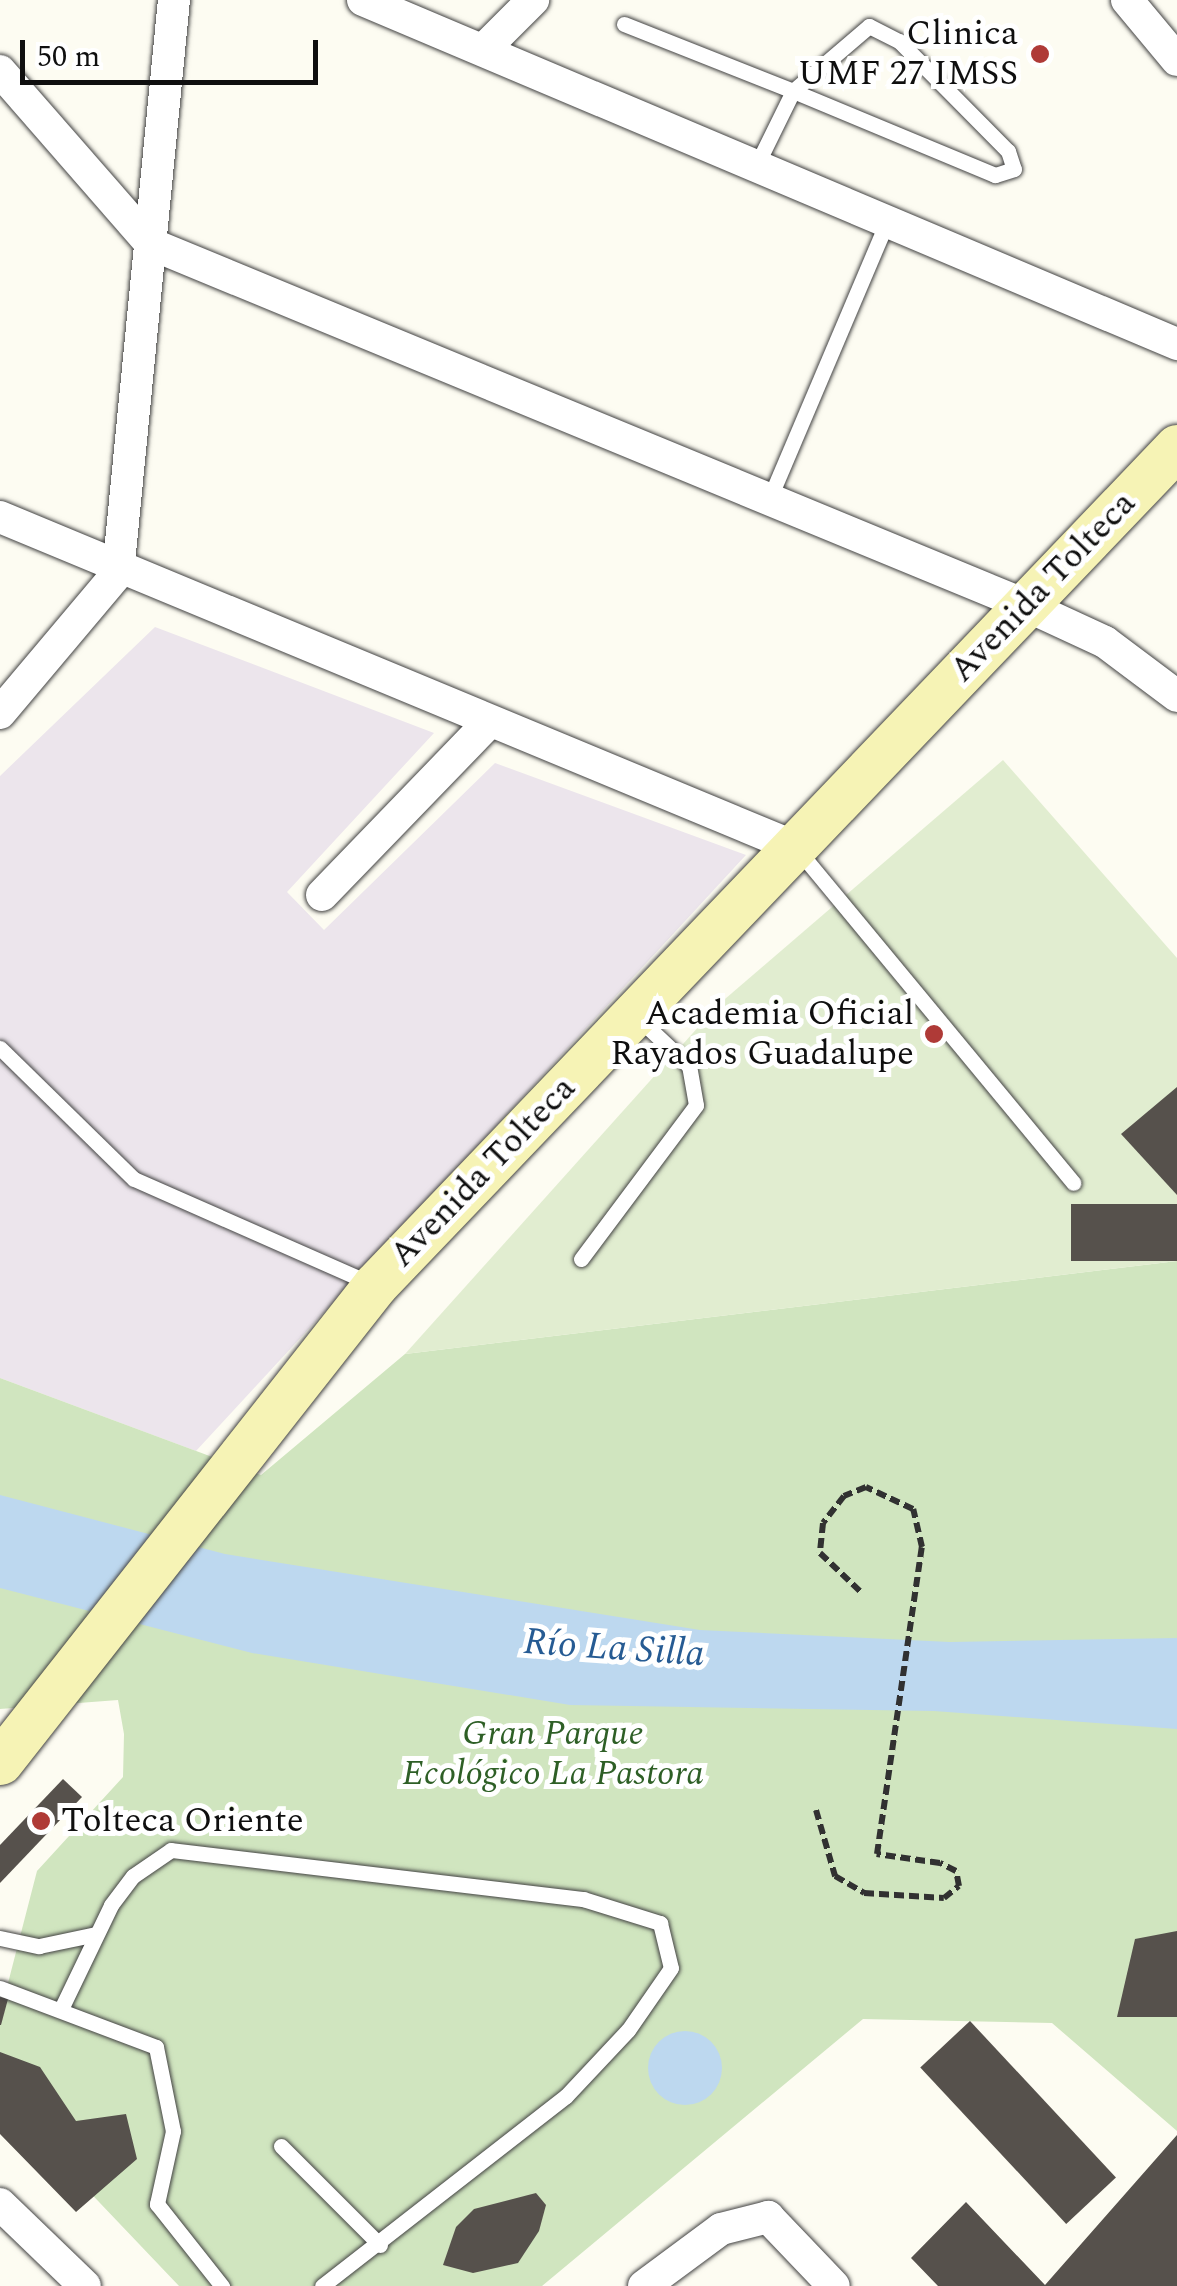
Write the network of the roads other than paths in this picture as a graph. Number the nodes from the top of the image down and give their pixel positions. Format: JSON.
{"nodes":[{"id":1,"x":174,"y":0,"type":"edge"},
{"id":2,"x":363,"y":0,"type":"edge"},
{"id":3,"x":533,"y":0,"type":"edge"},
{"id":4,"x":1127,"y":0,"type":"edge"},
{"id":5,"x":624,"y":24,"type":"dead end"},
{"id":6,"x":488,"y":46,"type":"junction"},
{"id":7,"x":1177,"y":60,"type":"edge"},
{"id":8,"x":0,"y":71,"type":"edge"},
{"id":9,"x":794,"y":91,"type":"junction"},
{"id":10,"x":758,"y":160,"type":"junction"},
{"id":11,"x":889,"y":216,"type":"junction"},
{"id":12,"x":151,"y":244,"type":"junction"},
{"id":13,"x":1177,"y":344,"type":"edge"},
{"id":14,"x":1177,"y":448,"type":"edge"},
{"id":15,"x":771,"y":495,"type":"junction"},
{"id":16,"x":0,"y":518,"type":"edge"},
{"id":17,"x":118,"y":573,"type":"junction"},
{"id":18,"x":1025,"y":605,"type":"junction"},
{"id":19,"x":1177,"y":696,"type":"edge"},
{"id":20,"x":0,"y":713,"type":"edge"},
{"id":21,"x":488,"y":723,"type":"junction"},
{"id":22,"x":796,"y":847,"type":"junction"},
{"id":23,"x":322,"y":896,"type":"dead end"},
{"id":24,"x":634,"y":1014,"type":"junction"},
{"id":25,"x":0,"y":1048,"type":"edge"},
{"id":26,"x":1073,"y":1183,"type":"dead end"},
{"id":27,"x":581,"y":1259,"type":"dead end"},
{"id":28,"x":375,"y":1285,"type":"junction"},
{"id":29,"x":0,"y":1762,"type":"edge"},
{"id":30,"x":96,"y":1934,"type":"junction"},
{"id":31,"x":0,"y":1938,"type":"edge"},
{"id":32,"x":0,"y":1988,"type":"edge"},
{"id":33,"x":62,"y":2008,"type":"junction"},
{"id":34,"x":281,"y":2146,"type":"dead end"},
{"id":35,"x":0,"y":2204,"type":"edge"},
{"id":36,"x":380,"y":2245,"type":"junction"},
{"id":37,"x":85,"y":2286,"type":"edge"},
{"id":38,"x":222,"y":2286,"type":"edge"},
{"id":39,"x":322,"y":2286,"type":"edge"},
{"id":40,"x":644,"y":2286,"type":"edge"},
{"id":41,"x":834,"y":2286,"type":"edge"}],
"edges":[{"from":1,"to":12,"type":"street"},
{"from":2,"to":6,"type":"street"},
{"from":3,"to":6,"type":"street"},
{"from":4,"to":7,"type":"street"},
{"from":5,"to":9,"type":"lane"},
{"from":6,"to":10,"type":"street"},
{"from":8,"to":12,"type":"street"},
{"from":9,"to":9,"type":"lane"},
{"from":9,"to":10,"type":"lane"},
{"from":10,"to":11,"type":"street"},
{"from":11,"to":13,"type":"street"},
{"from":11,"to":15,"type":"lane"},
{"from":12,"to":15,"type":"street"},
{"from":12,"to":17,"type":"street"},
{"from":14,"to":18,"type":"street","name":"Avenida Tolteca"},
{"from":15,"to":18,"type":"street"},
{"from":16,"to":17,"type":"street"},
{"from":17,"to":20,"type":"street"},
{"from":17,"to":21,"type":"street"},
{"from":18,"to":19,"type":"street"},
{"from":18,"to":22,"type":"street","name":"Avenida Tolteca"},
{"from":21,"to":22,"type":"street"},
{"from":21,"to":23,"type":"street"},
{"from":22,"to":24,"type":"street","name":"Avenida Tolteca"},
{"from":22,"to":26,"type":"lane"},
{"from":24,"to":27,"type":"lane"},
{"from":24,"to":28,"type":"street","name":"Avenida Tolteca"},
{"from":25,"to":28,"type":"lane"},
{"from":28,"to":29,"type":"street","name":"Avenida Tolteca"},
{"from":30,"to":31,"type":"lane"},
{"from":30,"to":33,"type":"lane"},
{"from":30,"to":36,"type":"lane"},
{"from":32,"to":33,"type":"lane"},
{"from":33,"to":38,"type":"lane"},
{"from":34,"to":36,"type":"lane"},
{"from":35,"to":37,"type":"street"},
{"from":36,"to":39,"type":"lane"},
{"from":40,"to":41,"type":"street"}]}
